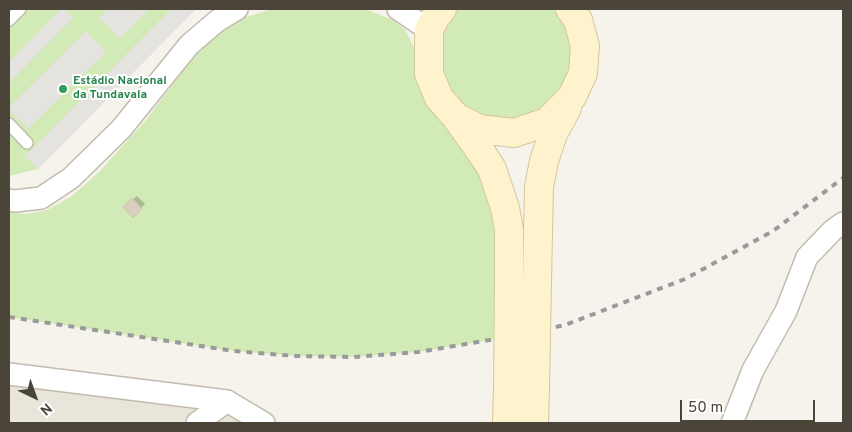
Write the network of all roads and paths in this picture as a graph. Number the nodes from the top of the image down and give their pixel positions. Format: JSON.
{"nodes":[{"id":1,"x":20,"y":9,"type":"edge"},
{"id":2,"x":238,"y":9,"type":"edge"},
{"id":3,"x":398,"y":9,"type":"edge"},
{"id":4,"x":570,"y":9,"type":"edge"},
{"id":5,"x":432,"y":18,"type":"edge"},
{"id":6,"x":9,"y":20,"type":"edge"},
{"id":7,"x":572,"y":98,"type":"junction"},
{"id":8,"x":456,"y":117,"type":"junction"},
{"id":9,"x":9,"y":124,"type":"edge"},
{"id":10,"x":28,"y":143,"type":"dead end"},
{"id":11,"x":9,"y":200,"type":"edge"},
{"id":12,"x":843,"y":223,"type":"edge"},
{"id":13,"x":9,"y":374,"type":"edge"},
{"id":14,"x":227,"y":401,"type":"junction"},
{"id":15,"x":197,"y":423,"type":"edge"},
{"id":16,"x":264,"y":423,"type":"edge"},
{"id":17,"x":507,"y":423,"type":"edge"},
{"id":18,"x":534,"y":423,"type":"edge"},
{"id":19,"x":732,"y":423,"type":"edge"}],
"edges":[{"from":1,"to":6,"type":"lane"},
{"from":2,"to":11,"type":"street"},
{"from":3,"to":5,"type":"street"},
{"from":4,"to":7,"type":"street"},
{"from":5,"to":8,"type":"street"},
{"from":7,"to":8,"type":"street"},
{"from":7,"to":18,"type":"street","bridge":true},
{"from":8,"to":17,"type":"street","bridge":true},
{"from":9,"to":10,"type":"lane"},
{"from":12,"to":19,"type":"street"},
{"from":13,"to":14,"type":"street"},
{"from":14,"to":15,"type":"street"},
{"from":14,"to":16,"type":"street"}]}
